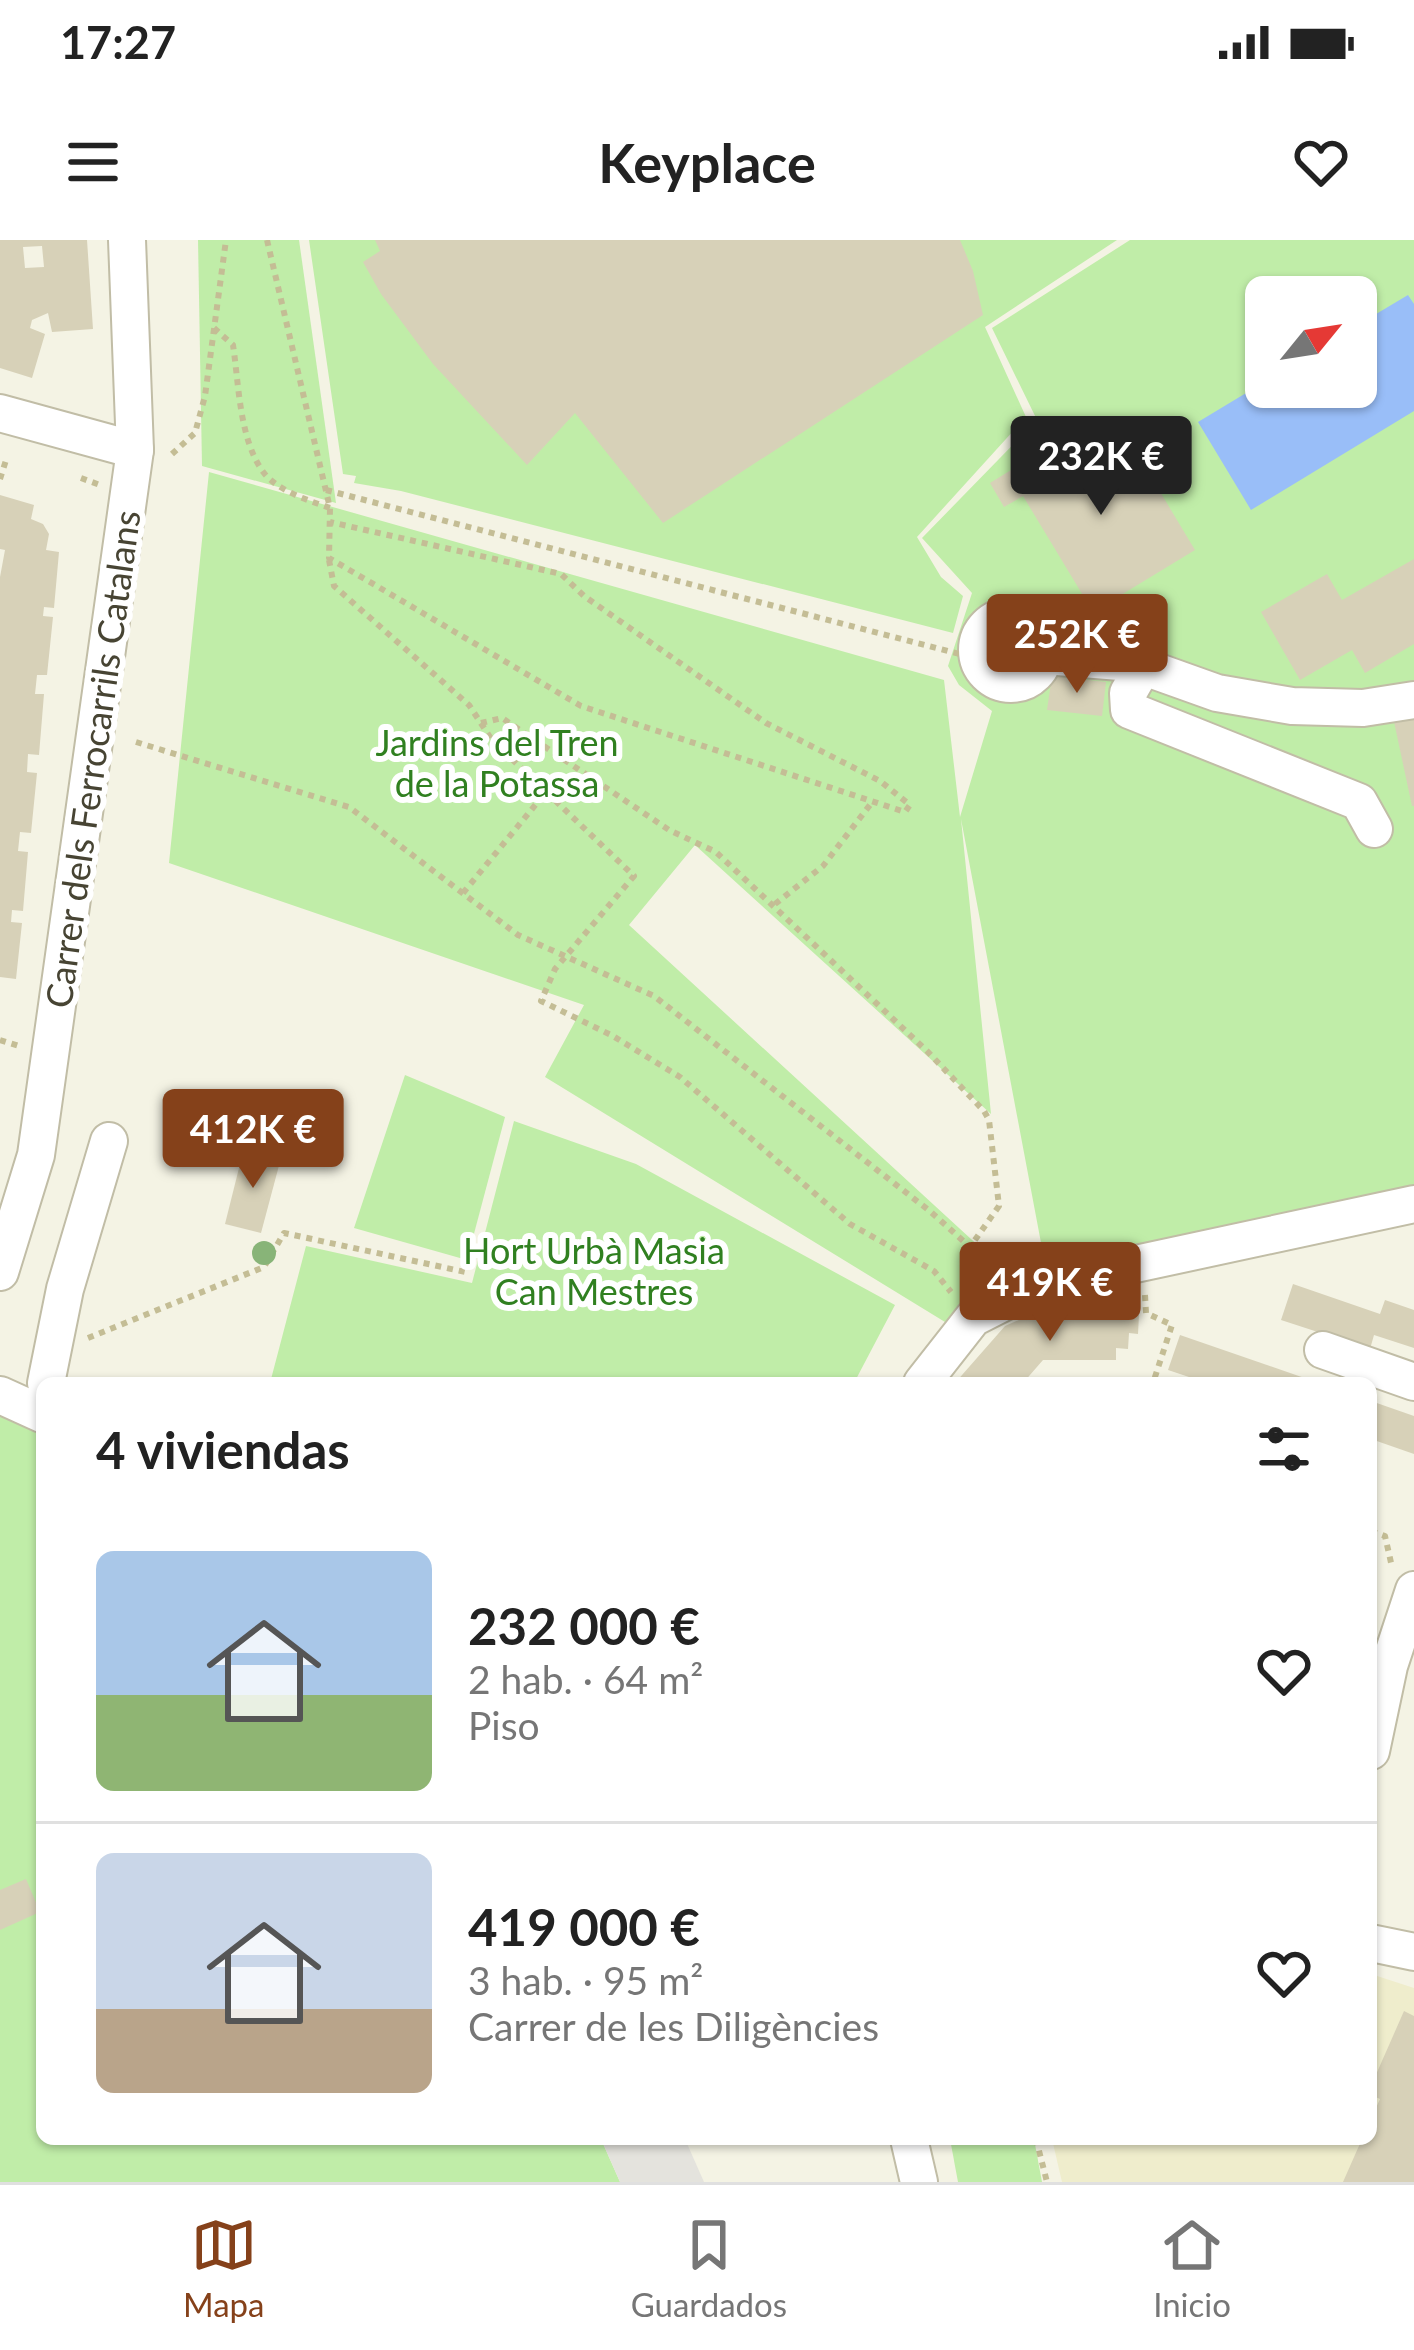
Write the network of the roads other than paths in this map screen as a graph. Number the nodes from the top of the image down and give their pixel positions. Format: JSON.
{"nodes":[{"id":1,"x":127,"y":240,"type":"edge"},
{"id":2,"x":0,"y":413,"type":"edge"},
{"id":3,"x":153,"y":452,"type":"junction"},
{"id":4,"x":1045,"y":656,"type":"junction"},
{"id":5,"x":1144,"y":667,"type":"junction"},
{"id":6,"x":1414,"y":700,"type":"edge"},
{"id":7,"x":1374,"y":830,"type":"dead end"},
{"id":8,"x":109,"y":1141,"type":"dead end"},
{"id":9,"x":1414,"y":1204,"type":"edge"},
{"id":10,"x":0,"y":1272,"type":"edge"},
{"id":11,"x":1322,"y":1350,"type":"dead end"},
{"id":12,"x":46,"y":1377,"type":"edge"},
{"id":13,"x":927,"y":1377,"type":"edge"},
{"id":14,"x":1414,"y":1382,"type":"edge"},
{"id":15,"x":0,"y":1383,"type":"edge"},
{"id":16,"x":36,"y":1385,"type":"edge"},
{"id":17,"x":0,"y":1395,"type":"edge"},
{"id":18,"x":36,"y":1411,"type":"edge"},
{"id":19,"x":1403,"y":1580,"type":"edge"},
{"id":20,"x":1377,"y":1723,"type":"edge"},
{"id":21,"x":1377,"y":1944,"type":"edge"},
{"id":22,"x":1414,"y":1952,"type":"edge"},
{"id":23,"x":910,"y":2145,"type":"edge"},
{"id":24,"x":919,"y":2182,"type":"edge"}],
"edges":[{"from":1,"to":3,"type":"street","name":"Carrer dels Ferrocarrils Catalans"},
{"from":2,"to":3,"type":"street"},
{"from":3,"to":10,"type":"street","name":"Carrer dels Ferrocarrils Catalans"},
{"from":4,"to":4,"type":"street"},
{"from":4,"to":5,"type":"street"},
{"from":5,"to":6,"type":"street"},
{"from":5,"to":7,"type":"street"},
{"from":8,"to":12,"type":"street"},
{"from":9,"to":13,"type":"street"},
{"from":11,"to":14,"type":"street"},
{"from":15,"to":16,"type":"street"},
{"from":17,"to":18,"type":"street"},
{"from":19,"to":20,"type":"street"},
{"from":21,"to":22,"type":"street"},
{"from":23,"to":24,"type":"street"}]}
